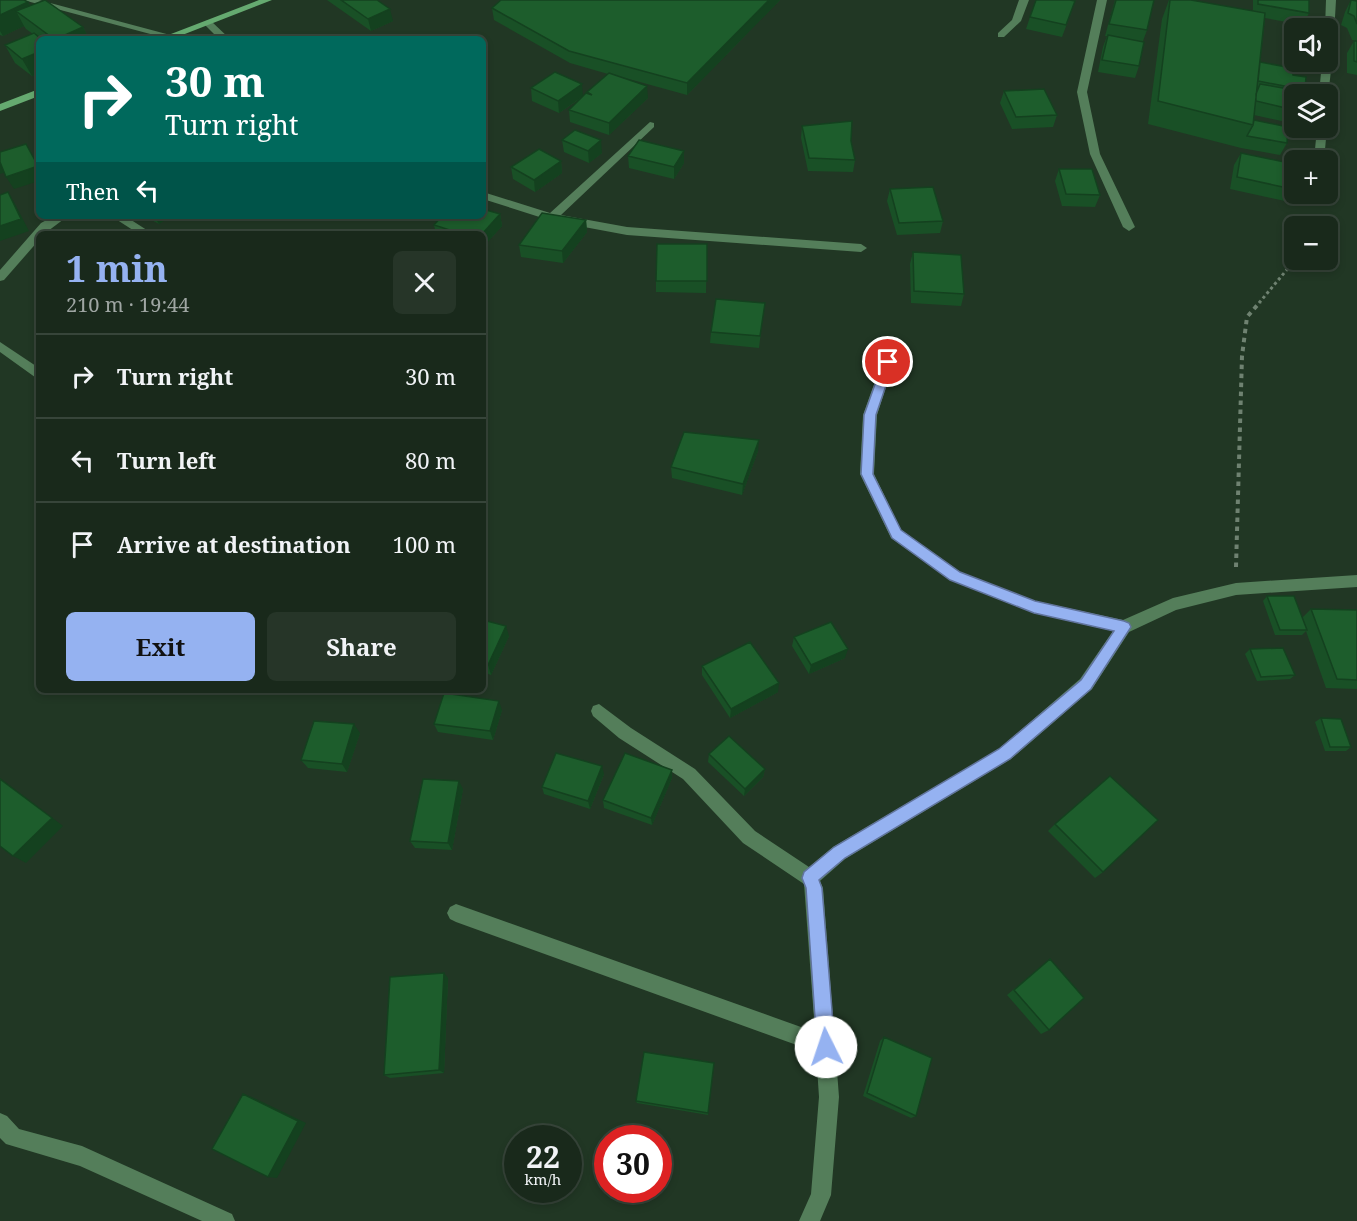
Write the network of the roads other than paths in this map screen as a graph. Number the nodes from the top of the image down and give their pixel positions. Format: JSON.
{"nodes":[{"id":1,"x":28,"y":0,"type":"edge"},
{"id":2,"x":267,"y":0,"type":"edge"},
{"id":3,"x":1024,"y":0,"type":"edge"},
{"id":4,"x":1102,"y":0,"type":"edge"},
{"id":5,"x":1332,"y":0,"type":"edge"},
{"id":6,"x":1331,"y":18,"type":"edge"},
{"id":7,"x":207,"y":23,"type":"junction"},
{"id":8,"x":1001,"y":35,"type":"dead end"},
{"id":9,"x":159,"y":36,"type":"edge"},
{"id":10,"x":171,"y":36,"type":"edge"},
{"id":11,"x":222,"y":36,"type":"edge"},
{"id":12,"x":36,"y":93,"type":"edge"},
{"id":13,"x":0,"y":108,"type":"edge"},
{"id":14,"x":650,"y":124,"type":"dead end"},
{"id":15,"x":486,"y":196,"type":"edge"},
{"id":16,"x":552,"y":217,"type":"junction"},
{"id":17,"x":57,"y":219,"type":"edge"},
{"id":18,"x":122,"y":219,"type":"edge"},
{"id":19,"x":1129,"y":227,"type":"dead end"},
{"id":20,"x":41,"y":231,"type":"edge"},
{"id":21,"x":142,"y":231,"type":"edge"},
{"id":22,"x":36,"y":236,"type":"edge"},
{"id":23,"x":861,"y":248,"type":"dead end"},
{"id":24,"x":0,"y":277,"type":"edge"},
{"id":25,"x":0,"y":346,"type":"edge"},
{"id":26,"x":888,"y":362,"type":"dead end"},
{"id":27,"x":36,"y":373,"type":"edge"},
{"id":28,"x":1357,"y":581,"type":"edge"},
{"id":29,"x":1124,"y":627,"type":"junction"},
{"id":30,"x":599,"y":711,"type":"dead end"},
{"id":31,"x":810,"y":878,"type":"junction"},
{"id":32,"x":456,"y":913,"type":"dead end"},
{"id":33,"x":826,"y":1047,"type":"junction"},
{"id":34,"x":0,"y":1123,"type":"edge"},
{"id":35,"x":225,"y":1221,"type":"edge"},
{"id":36,"x":809,"y":1221,"type":"edge"}],
"edges":[{"from":1,"to":9,"type":"street"},
{"from":2,"to":7,"type":"main road"},
{"from":3,"to":8,"type":"street"},
{"from":4,"to":19,"type":"street"},
{"from":5,"to":6,"type":"street"},
{"from":7,"to":10,"type":"main road"},
{"from":7,"to":11,"type":"street"},
{"from":12,"to":13,"type":"main road"},
{"from":14,"to":16,"type":"street"},
{"from":15,"to":16,"type":"street"},
{"from":16,"to":23,"type":"street"},
{"from":17,"to":20,"type":"street"},
{"from":18,"to":21,"type":"street"},
{"from":22,"to":24,"type":"street"},
{"from":25,"to":27,"type":"street"},
{"from":26,"to":29,"type":"street"},
{"from":28,"to":29,"type":"street"},
{"from":29,"to":31,"type":"street"},
{"from":30,"to":31,"type":"street"},
{"from":31,"to":33,"type":"street"},
{"from":32,"to":33,"type":"street"},
{"from":33,"to":36,"type":"street"},
{"from":34,"to":35,"type":"street"}]}
